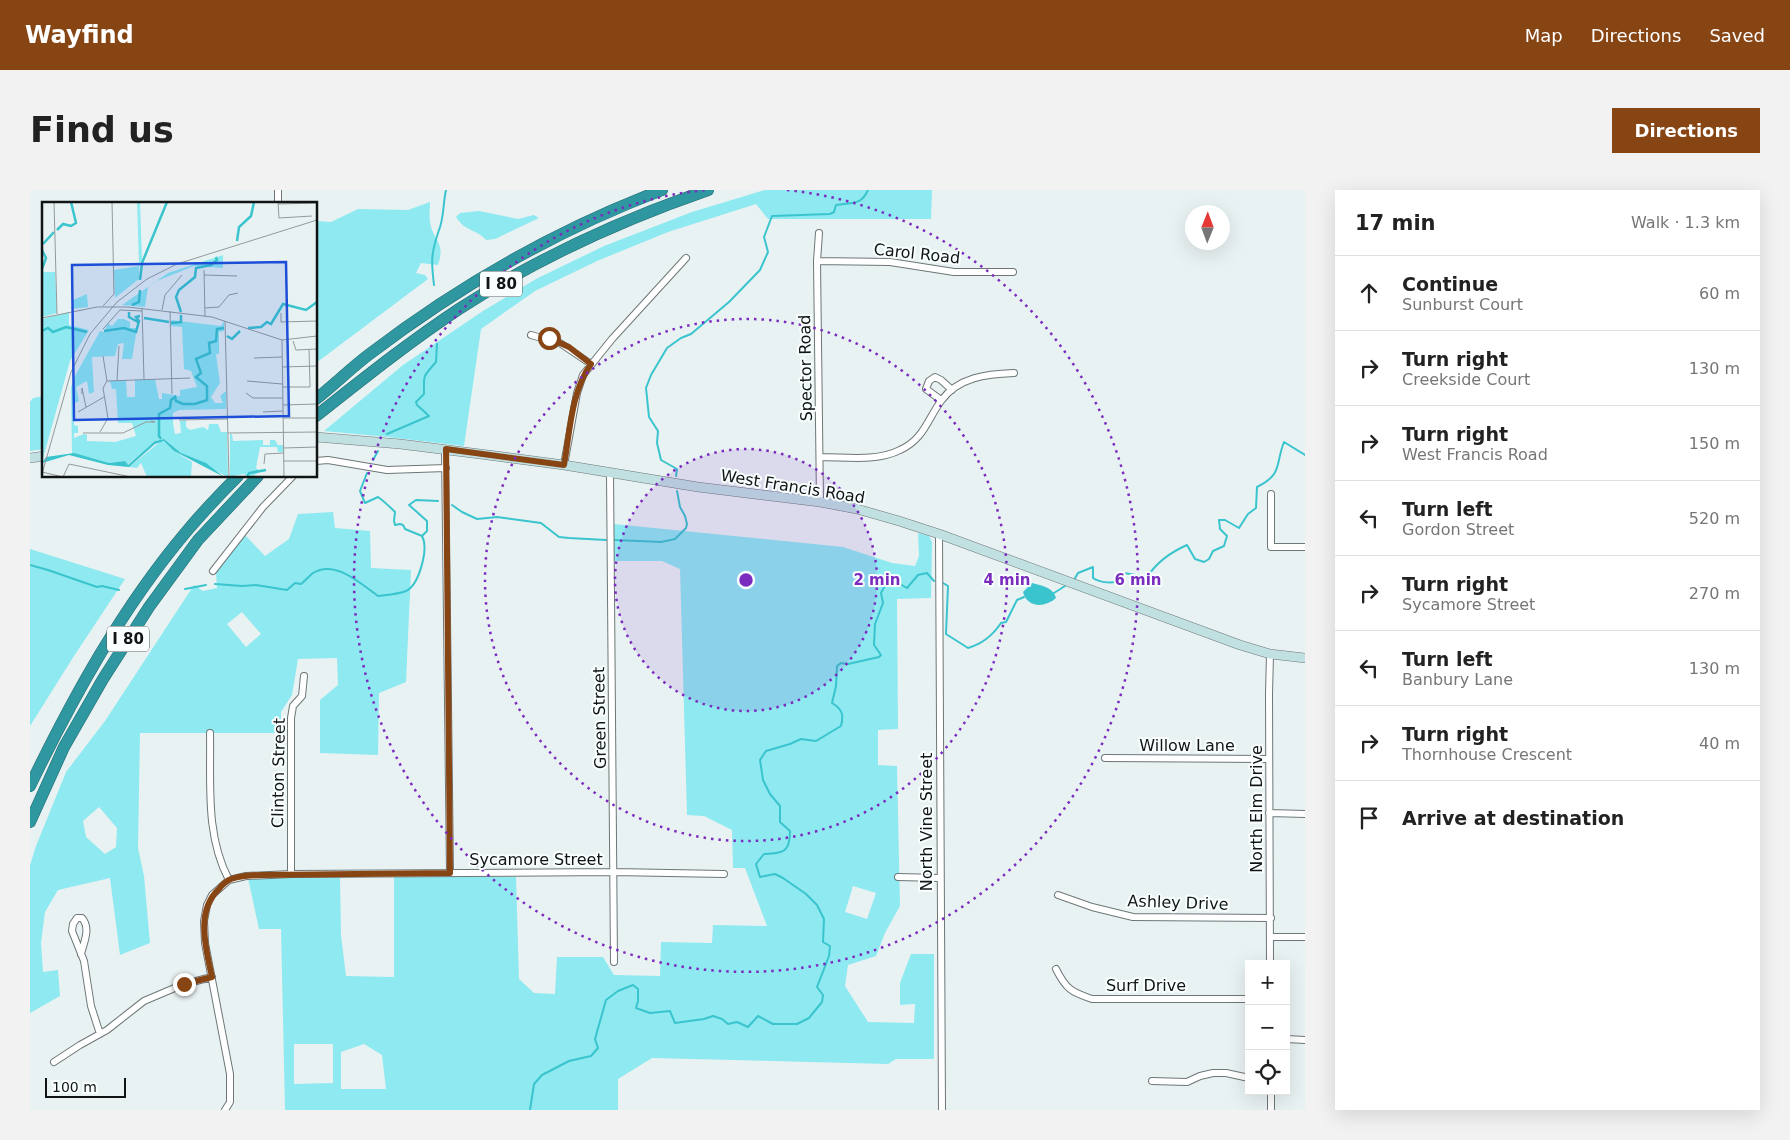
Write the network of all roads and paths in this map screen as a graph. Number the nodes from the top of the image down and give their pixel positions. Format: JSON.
{"nodes":[{"id":1,"x":662,"y":190,"type":"edge"},
{"id":2,"x":708,"y":190,"type":"edge"},
{"id":3,"x":819,"y":233,"type":"dead end"},
{"id":4,"x":686,"y":258,"type":"dead end"},
{"id":5,"x":817,"y":261,"type":"junction"},
{"id":6,"x":1013,"y":272,"type":"dead end"},
{"id":7,"x":532,"y":335,"type":"dead end"},
{"id":8,"x":591,"y":364,"type":"junction"},
{"id":9,"x":1014,"y":373,"type":"dead end"},
{"id":10,"x":952,"y":390,"type":"junction"},
{"id":11,"x":318,"y":397,"type":"edge"},
{"id":12,"x":941,"y":400,"type":"junction"},
{"id":13,"x":318,"y":414,"type":"edge"},
{"id":14,"x":318,"y":437,"type":"edge"},
{"id":15,"x":446,"y":449,"type":"junction"},
{"id":16,"x":820,"y":457,"type":"junction"},
{"id":17,"x":318,"y":461,"type":"edge"},
{"id":18,"x":564,"y":465,"type":"junction"},
{"id":19,"x":446,"y":468,"type":"junction"},
{"id":20,"x":610,"y":473,"type":"junction"},
{"id":21,"x":236,"y":478,"type":"edge"},
{"id":22,"x":256,"y":478,"type":"edge"},
{"id":23,"x":291,"y":478,"type":"edge"},
{"id":24,"x":1271,"y":494,"type":"dead end"},
{"id":25,"x":820,"y":502,"type":"junction"},
{"id":26,"x":939,"y":534,"type":"junction"},
{"id":27,"x":1305,"y":547,"type":"edge"},
{"id":28,"x":213,"y":571,"type":"dead end"},
{"id":29,"x":1270,"y":654,"type":"junction"},
{"id":30,"x":1305,"y":658,"type":"edge"},
{"id":31,"x":304,"y":676,"type":"dead end"},
{"id":32,"x":210,"y":733,"type":"dead end"},
{"id":33,"x":1105,"y":758,"type":"dead end"},
{"id":34,"x":1269,"y":759,"type":"junction"},
{"id":35,"x":30,"y":786,"type":"edge"},
{"id":36,"x":1269,"y":814,"type":"junction"},
{"id":37,"x":1305,"y":814,"type":"edge"},
{"id":38,"x":30,"y":822,"type":"edge"},
{"id":39,"x":614,"y":872,"type":"junction"},
{"id":40,"x":450,"y":873,"type":"junction"},
{"id":41,"x":291,"y":874,"type":"junction"},
{"id":42,"x":724,"y":874,"type":"dead end"},
{"id":43,"x":898,"y":877,"type":"dead end"},
{"id":44,"x":940,"y":878,"type":"junction"},
{"id":45,"x":229,"y":880,"type":"junction"},
{"id":46,"x":1058,"y":895,"type":"dead end"},
{"id":47,"x":1270,"y":918,"type":"junction"},
{"id":48,"x":1271,"y":937,"type":"junction"},
{"id":49,"x":1305,"y":937,"type":"edge"},
{"id":50,"x":81,"y":954,"type":"junction"},
{"id":51,"x":1270,"y":960,"type":"edge"},
{"id":52,"x":614,"y":962,"type":"dead end"},
{"id":53,"x":1056,"y":969,"type":"dead end"},
{"id":54,"x":212,"y":977,"type":"junction"},
{"id":55,"x":1245,"y":999,"type":"edge"},
{"id":56,"x":100,"y":1034,"type":"junction"},
{"id":57,"x":1290,"y":1039,"type":"edge"},
{"id":58,"x":1305,"y":1040,"type":"edge"},
{"id":59,"x":54,"y":1062,"type":"dead end"},
{"id":60,"x":1245,"y":1077,"type":"edge"},
{"id":61,"x":1152,"y":1081,"type":"dead end"},
{"id":62,"x":1270,"y":1095,"type":"edge"},
{"id":63,"x":225,"y":1110,"type":"edge"},
{"id":64,"x":942,"y":1110,"type":"edge"},
{"id":65,"x":1271,"y":1110,"type":"edge"}],
"edges":[{"from":1,"to":11,"type":"highway","number":"I 80"},
{"from":2,"to":13,"type":"highway","number":"I 80"},
{"from":3,"to":5,"type":"street","name":"Spector Road"},
{"from":4,"to":8,"type":"street"},
{"from":5,"to":6,"type":"street","name":"Carol Road"},
{"from":5,"to":16,"type":"street","name":"Spector Road"},
{"from":7,"to":8,"type":"street"},
{"from":8,"to":18,"type":"street"},
{"from":9,"to":10,"type":"street"},
{"from":10,"to":12,"type":"street"},
{"from":10,"to":12,"type":"street"},
{"from":12,"to":16,"type":"street"},
{"from":14,"to":15,"type":"street","name":"West Francis Road"},
{"from":15,"to":18,"type":"street","name":"West Francis Road"},
{"from":15,"to":19,"type":"street"},
{"from":16,"to":25,"type":"street","name":"Spector Road"},
{"from":17,"to":19,"type":"street"},
{"from":18,"to":20,"type":"street","name":"West Francis Road"},
{"from":19,"to":40,"type":"street"},
{"from":20,"to":25,"type":"street","name":"West Francis Road"},
{"from":20,"to":39,"type":"street","name":"Green Street"},
{"from":21,"to":35,"type":"highway","number":"I 80"},
{"from":22,"to":38,"type":"highway","number":"I 80"},
{"from":23,"to":28,"type":"street"},
{"from":24,"to":27,"type":"street"},
{"from":25,"to":26,"type":"street","name":"West Francis Road"},
{"from":26,"to":29,"type":"street","name":"West Francis Road"},
{"from":26,"to":44,"type":"street","name":"North Vine Street"},
{"from":29,"to":30,"type":"street","name":"West Francis Road"},
{"from":29,"to":34,"type":"street","name":"North Elm Drive"},
{"from":31,"to":41,"type":"street","name":"Clinton Street"},
{"from":32,"to":45,"type":"street"},
{"from":33,"to":34,"type":"street","name":"Willow Lane"},
{"from":34,"to":36,"type":"street","name":"North Elm Drive"},
{"from":36,"to":37,"type":"street"},
{"from":36,"to":47,"type":"street","name":"North Elm Drive"},
{"from":39,"to":40,"type":"street","name":"Sycamore Street"},
{"from":39,"to":42,"type":"street","name":"Sycamore Street"},
{"from":39,"to":52,"type":"street","name":"Green Street"},
{"from":40,"to":41,"type":"street","name":"Sycamore Street"},
{"from":41,"to":45,"type":"street","name":"Sycamore Street"},
{"from":43,"to":44,"type":"street"},
{"from":44,"to":64,"type":"street","name":"North Vine Street"},
{"from":45,"to":54,"type":"street"},
{"from":46,"to":47,"type":"street","name":"Ashley Drive"},
{"from":47,"to":48,"type":"street","name":"North Elm Drive"},
{"from":48,"to":49,"type":"street"},
{"from":48,"to":51,"type":"street","name":"North Elm Drive"},
{"from":50,"to":50,"type":"street"},
{"from":50,"to":56,"type":"street"},
{"from":53,"to":55,"type":"street","name":"Surf Drive"},
{"from":54,"to":56,"type":"street"},
{"from":54,"to":63,"type":"street"},
{"from":56,"to":59,"type":"street"},
{"from":57,"to":58,"type":"street"},
{"from":60,"to":61,"type":"street"},
{"from":62,"to":65,"type":"street"}]}
